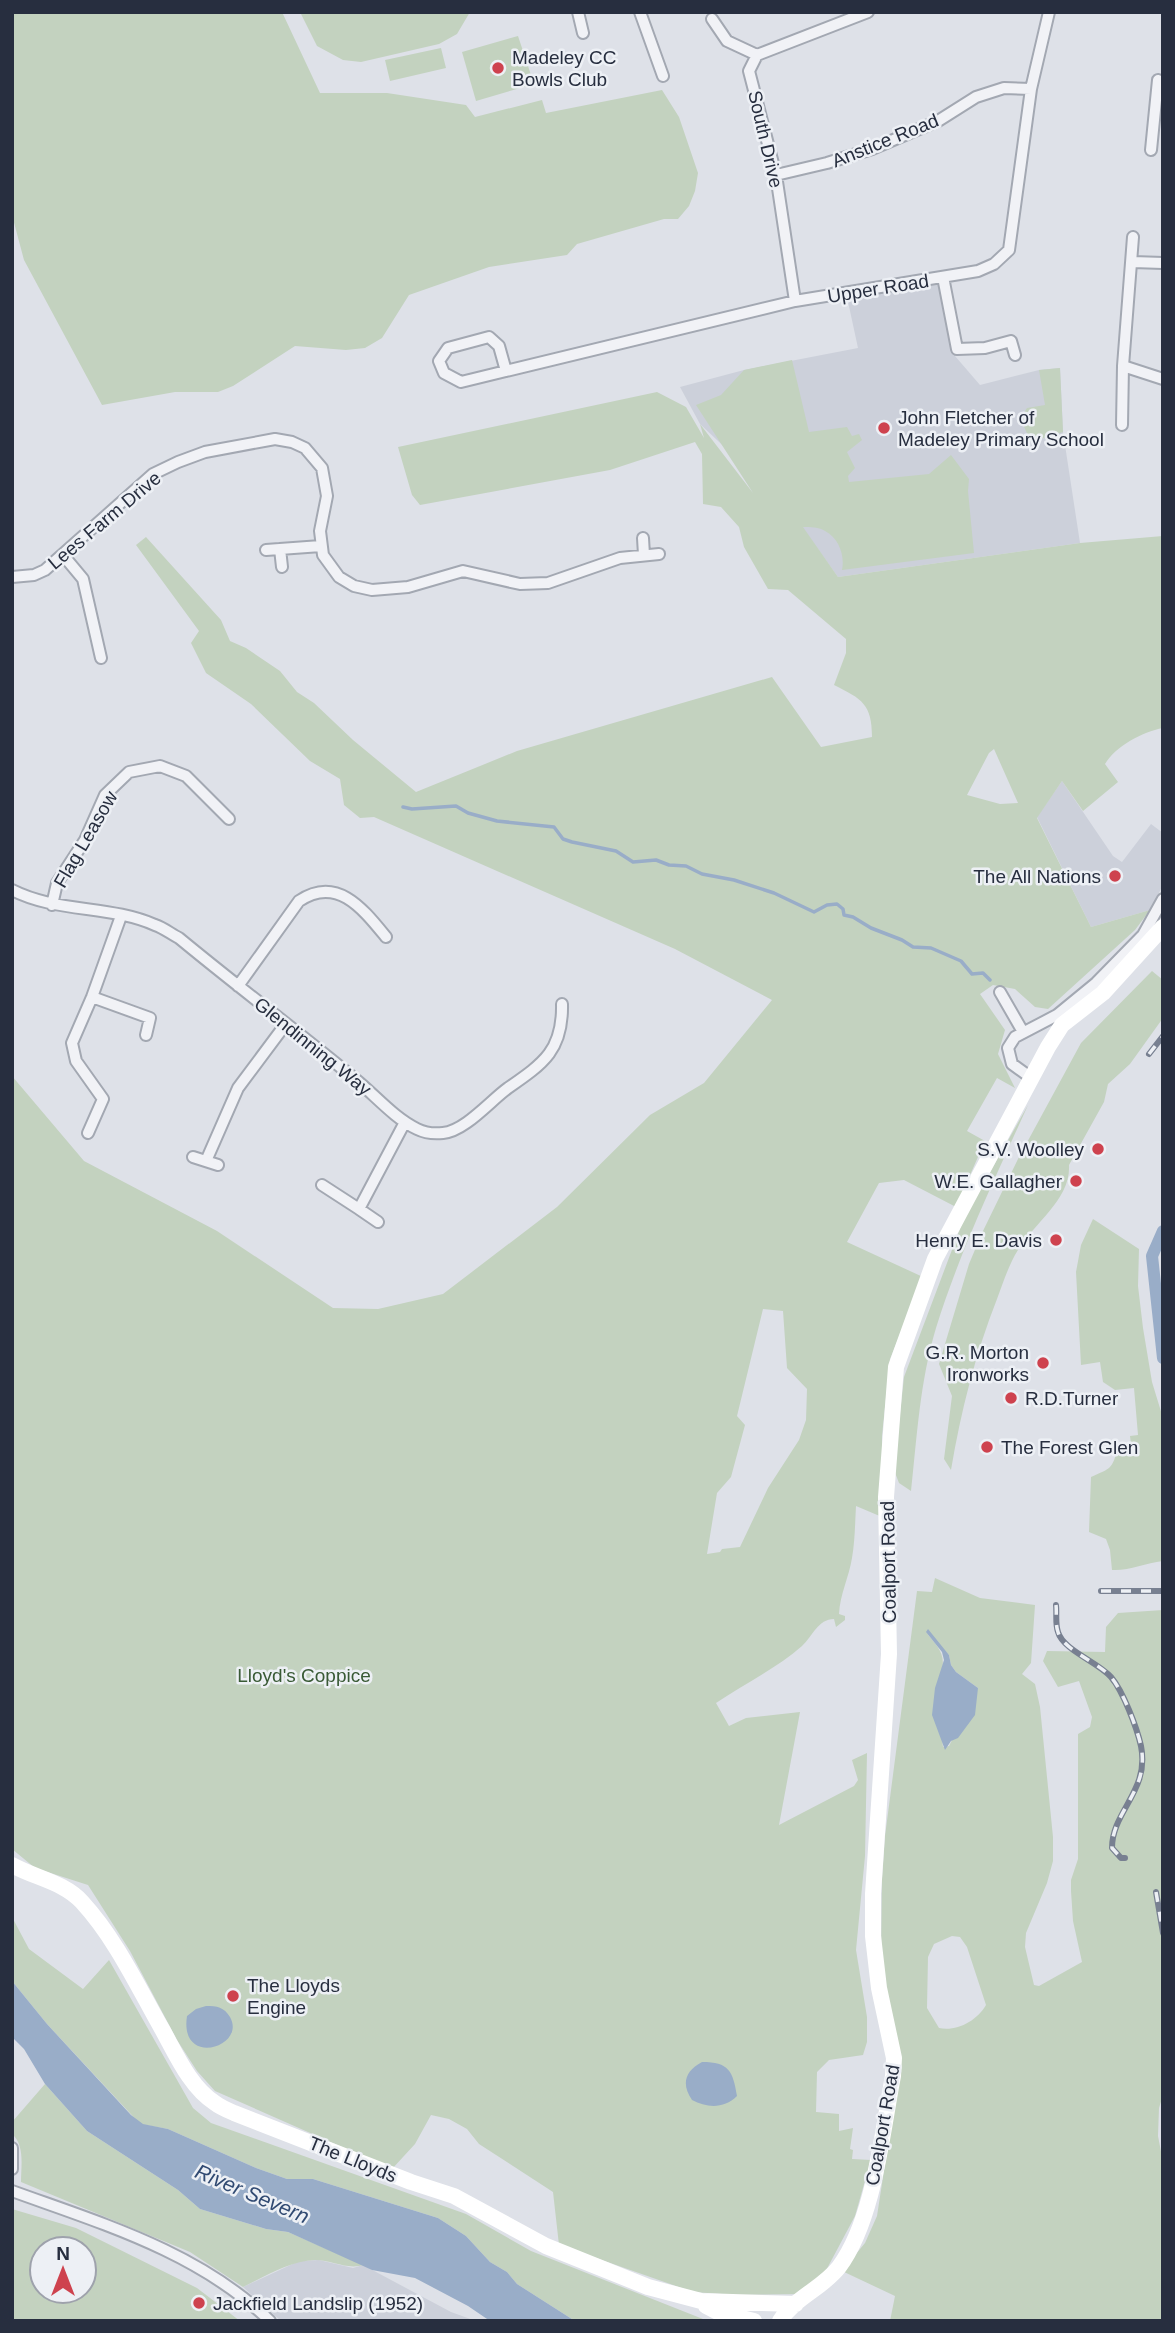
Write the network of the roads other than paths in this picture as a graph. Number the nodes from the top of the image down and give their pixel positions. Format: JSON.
{"nodes":[{"id":1,"x":578,"y":12,"type":"edge"},
{"id":2,"x":640,"y":12,"type":"edge"},
{"id":3,"x":867,"y":12,"type":"edge"},
{"id":4,"x":1049,"y":12,"type":"edge"},
{"id":5,"x":712,"y":19,"type":"dead end"},
{"id":6,"x":583,"y":33,"type":"dead end"},
{"id":7,"x":757,"y":55,"type":"junction"},
{"id":8,"x":663,"y":76,"type":"dead end"},
{"id":9,"x":1158,"y":80,"type":"dead end"},
{"id":10,"x":1031,"y":89,"type":"junction"},
{"id":11,"x":1160,"y":96,"type":"edge"},
{"id":12,"x":1158,"y":132,"type":"edge"},
{"id":13,"x":1152,"y":150,"type":"dead end"},
{"id":14,"x":776,"y":175,"type":"junction"},
{"id":15,"x":1133,"y":237,"type":"dead end"},
{"id":16,"x":1133,"y":262,"type":"junction"},
{"id":17,"x":1163,"y":263,"type":"edge"},
{"id":18,"x":943,"y":277,"type":"junction"},
{"id":19,"x":795,"y":301,"type":"junction"},
{"id":20,"x":1015,"y":355,"type":"dead end"},
{"id":21,"x":1123,"y":366,"type":"junction"},
{"id":22,"x":506,"y":371,"type":"junction"},
{"id":23,"x":1163,"y":379,"type":"edge"},
{"id":24,"x":1122,"y":425,"type":"dead end"},
{"id":25,"x":643,"y":538,"type":"dead end"},
{"id":26,"x":321,"y":546,"type":"junction"},
{"id":27,"x":267,"y":550,"type":"dead end"},
{"id":28,"x":280,"y":550,"type":"junction"},
{"id":29,"x":659,"y":554,"type":"dead end"},
{"id":30,"x":63,"y":555,"type":"junction"},
{"id":31,"x":644,"y":555,"type":"junction"},
{"id":32,"x":282,"y":567,"type":"dead end"},
{"id":33,"x":12,"y":577,"type":"edge"},
{"id":34,"x":102,"y":658,"type":"dead end"},
{"id":35,"x":229,"y":819,"type":"dead end"},
{"id":36,"x":12,"y":890,"type":"edge"},
{"id":37,"x":1163,"y":899,"type":"edge"},
{"id":38,"x":52,"y":905,"type":"junction"},
{"id":39,"x":121,"y":916,"type":"junction"},
{"id":40,"x":1163,"y":927,"type":"edge"},
{"id":41,"x":386,"y":937,"type":"dead end"},
{"id":42,"x":238,"y":986,"type":"junction"},
{"id":43,"x":1000,"y":992,"type":"dead end"},
{"id":44,"x":92,"y":997,"type":"junction"},
{"id":45,"x":562,"y":1004,"type":"dead end"},
{"id":46,"x":285,"y":1025,"type":"junction"},
{"id":47,"x":1023,"y":1032,"type":"junction"},
{"id":48,"x":146,"y":1035,"type":"dead end"},
{"id":49,"x":1030,"y":1077,"type":"junction"},
{"id":50,"x":405,"y":1122,"type":"junction"},
{"id":51,"x":88,"y":1133,"type":"dead end"},
{"id":52,"x":193,"y":1157,"type":"dead end"},
{"id":53,"x":206,"y":1161,"type":"junction"},
{"id":54,"x":218,"y":1165,"type":"dead end"},
{"id":55,"x":321,"y":1185,"type":"dead end"},
{"id":56,"x":359,"y":1209,"type":"junction"},
{"id":57,"x":377,"y":1222,"type":"dead end"},
{"id":58,"x":12,"y":1865,"type":"edge"},
{"id":59,"x":12,"y":2148,"type":"edge"},
{"id":60,"x":12,"y":2169,"type":"edge"},
{"id":61,"x":12,"y":2191,"type":"edge"},
{"id":62,"x":689,"y":2299,"type":"junction"},
{"id":63,"x":796,"y":2304,"type":"junction"},
{"id":64,"x":729,"y":2317,"type":"edge"},
{"id":65,"x":270,"y":2321,"type":"edge"},
{"id":66,"x":754,"y":2321,"type":"edge"},
{"id":67,"x":780,"y":2321,"type":"edge"}],
"edges":[{"from":1,"to":6,"type":"street"},
{"from":2,"to":8,"type":"street"},
{"from":3,"to":7,"type":"street"},
{"from":4,"to":10,"type":"street","name":"Upper Road"},
{"from":5,"to":7,"type":"street"},
{"from":7,"to":14,"type":"street","name":"South Drive"},
{"from":9,"to":11,"type":"street"},
{"from":10,"to":14,"type":"street","name":"Anstice Road"},
{"from":10,"to":18,"type":"street","name":"Upper Road"},
{"from":11,"to":12,"type":"street"},
{"from":12,"to":13,"type":"street"},
{"from":14,"to":19,"type":"street","name":"South Drive"},
{"from":15,"to":16,"type":"street"},
{"from":16,"to":17,"type":"street"},
{"from":16,"to":21,"type":"street"},
{"from":18,"to":19,"type":"street","name":"Upper Road"},
{"from":18,"to":20,"type":"street"},
{"from":19,"to":22,"type":"street","name":"Upper Road"},
{"from":21,"to":23,"type":"street"},
{"from":21,"to":24,"type":"street"},
{"from":22,"to":22,"type":"street","name":"Upper Road"},
{"from":25,"to":31,"type":"street"},
{"from":26,"to":28,"type":"street"},
{"from":26,"to":30,"type":"street","name":"Lees Farm Drive"},
{"from":26,"to":31,"type":"street"},
{"from":27,"to":28,"type":"street"},
{"from":28,"to":32,"type":"street"},
{"from":29,"to":31,"type":"street"},
{"from":30,"to":33,"type":"street","name":"Lees Farm Drive"},
{"from":30,"to":34,"type":"street"},
{"from":35,"to":38,"type":"street","name":"Flag Leasow"},
{"from":36,"to":38,"type":"street","name":"Glendinning Way"},
{"from":37,"to":47,"type":"street"},
{"from":38,"to":39,"type":"street","name":"Glendinning Way"},
{"from":39,"to":42,"type":"street","name":"Glendinning Way"},
{"from":39,"to":44,"type":"street"},
{"from":40,"to":49,"type":"street","name":"Coalport Road"},
{"from":41,"to":42,"type":"street"},
{"from":42,"to":46,"type":"street","name":"Glendinning Way"},
{"from":43,"to":47,"type":"street"},
{"from":44,"to":48,"type":"street"},
{"from":44,"to":51,"type":"street"},
{"from":45,"to":50,"type":"street","name":"Glendinning Way"},
{"from":46,"to":50,"type":"street","name":"Glendinning Way"},
{"from":46,"to":53,"type":"street"},
{"from":47,"to":49,"type":"street"},
{"from":49,"to":63,"type":"street","name":"Coalport Road"},
{"from":50,"to":56,"type":"street"},
{"from":52,"to":53,"type":"street"},
{"from":53,"to":54,"type":"street"},
{"from":55,"to":56,"type":"street"},
{"from":56,"to":57,"type":"street"},
{"from":58,"to":62,"type":"street","name":"The Lloyds"},
{"from":59,"to":60,"type":"street"},
{"from":61,"to":65,"type":"street"},
{"from":62,"to":63,"type":"street","name":"The Lloyds"},
{"from":62,"to":64,"type":"street"},
{"from":63,"to":67,"type":"street","name":"Coalport Road"},
{"from":64,"to":66,"type":"street"}]}
